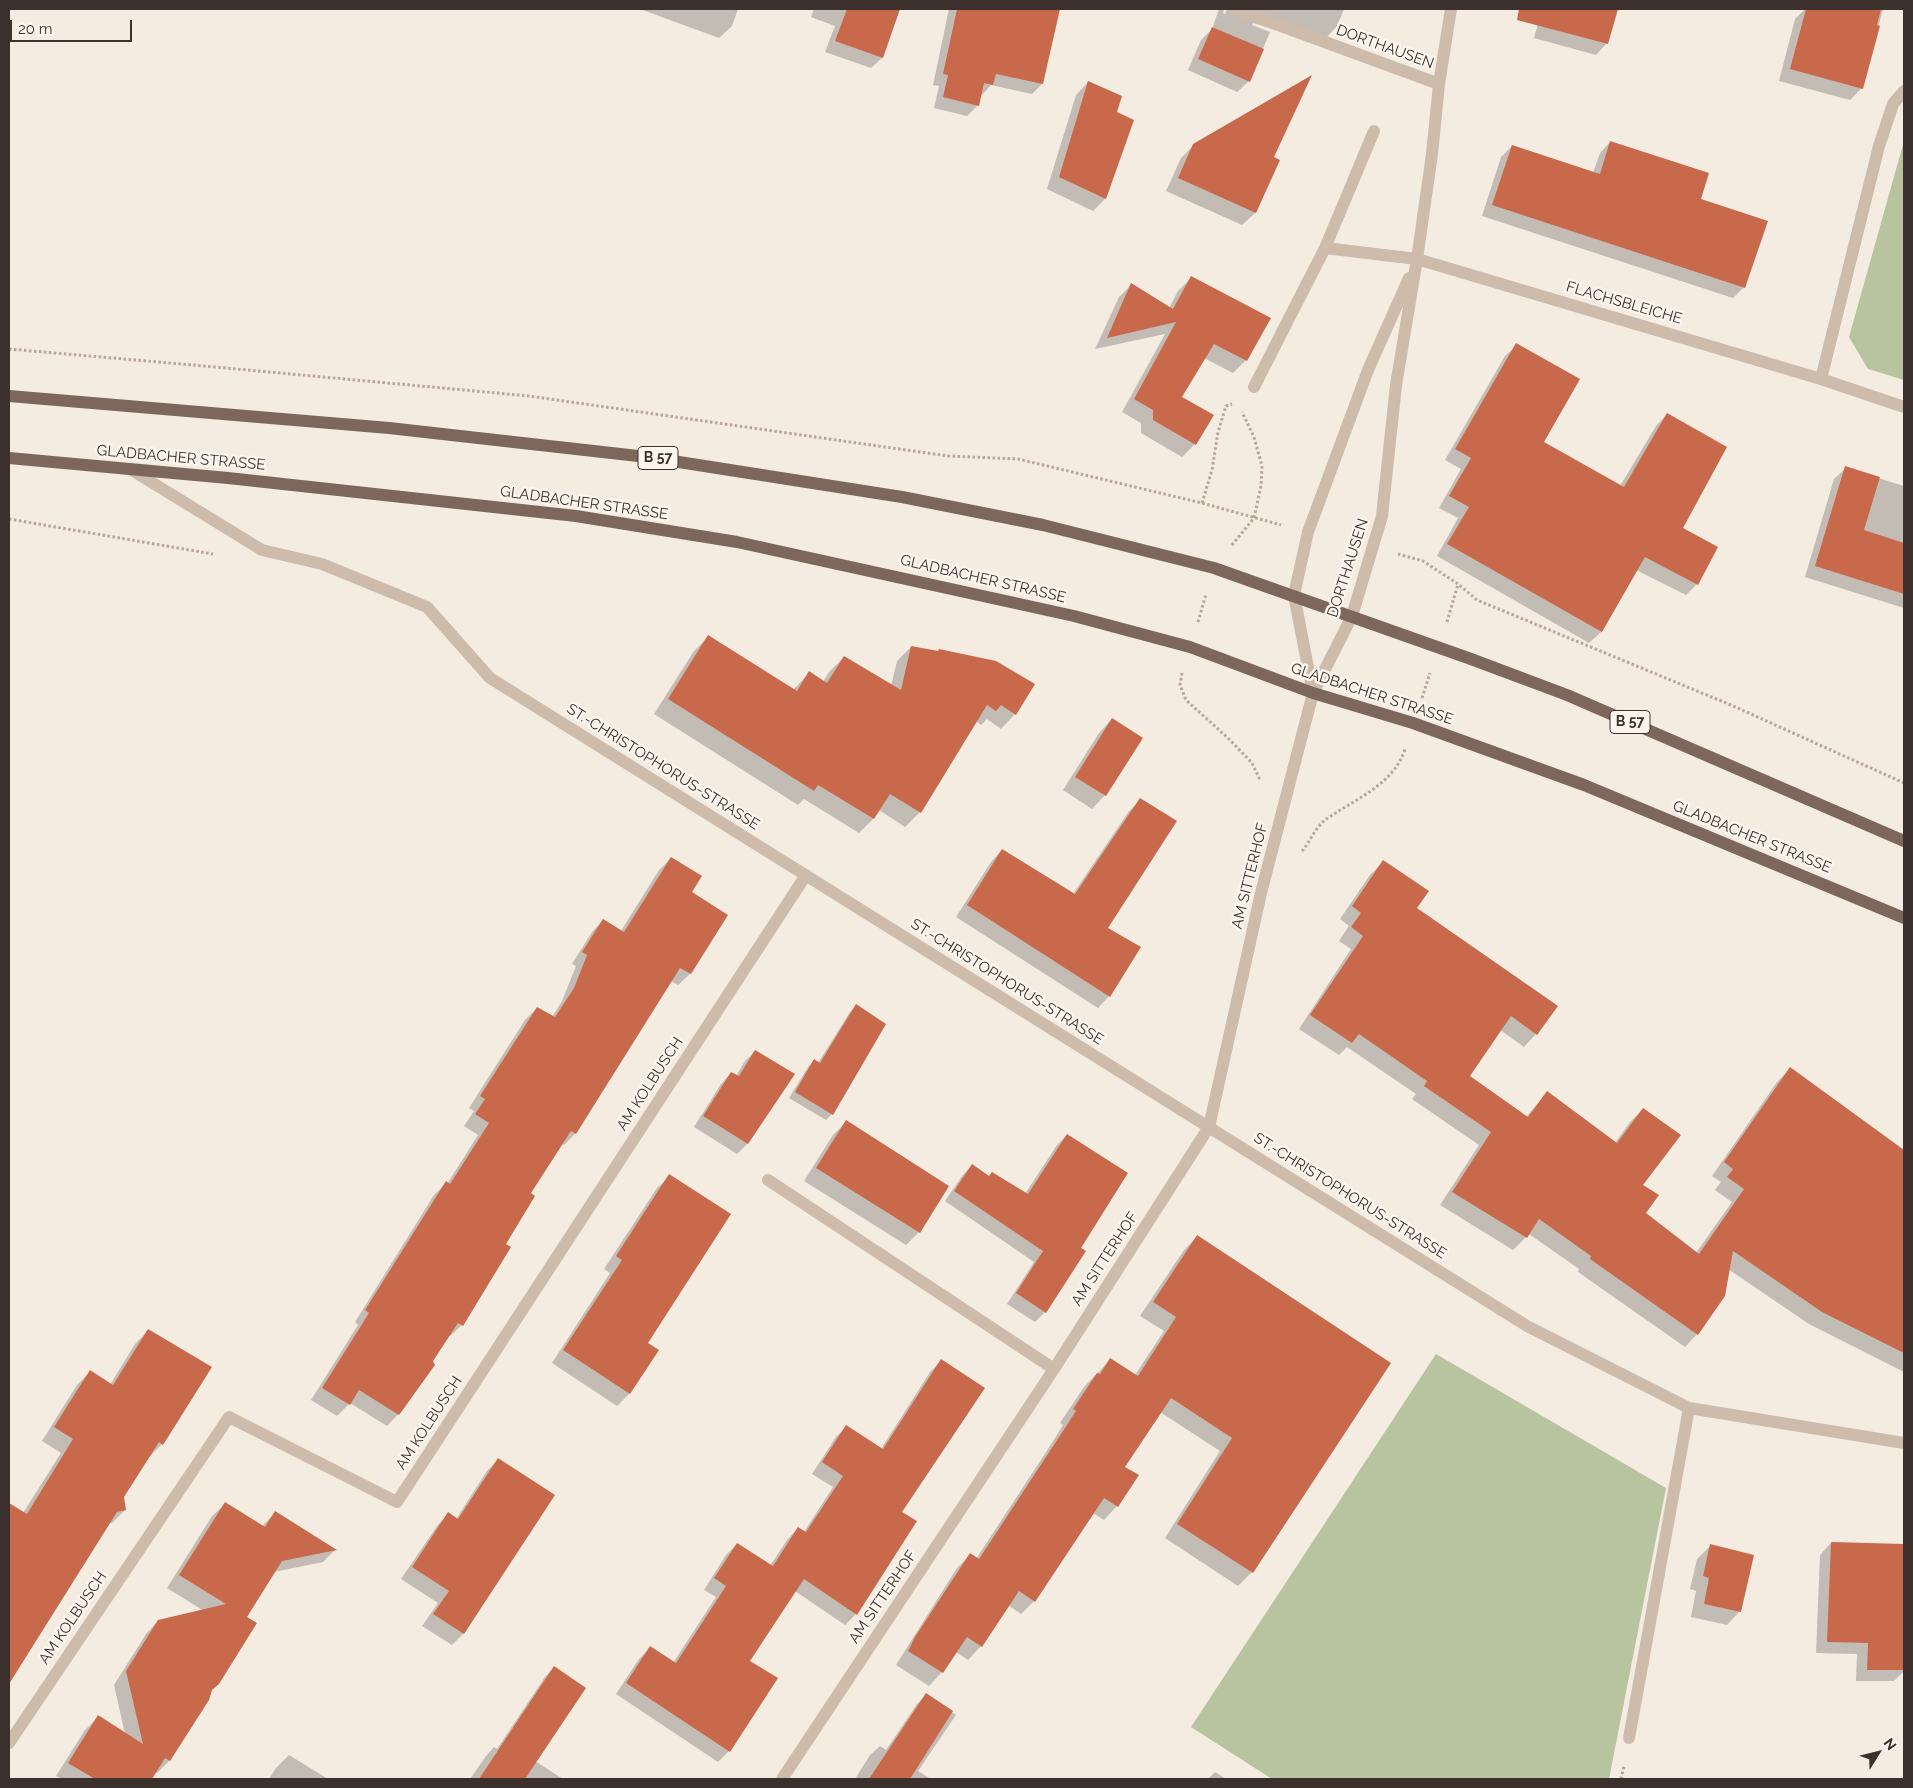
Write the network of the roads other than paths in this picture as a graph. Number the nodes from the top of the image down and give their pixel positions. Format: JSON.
{"nodes":[{"id":1,"x":1235,"y":9,"type":"edge"},
{"id":2,"x":1451,"y":9,"type":"edge"},
{"id":3,"x":1439,"y":84,"type":"junction"},
{"id":4,"x":1904,"y":90,"type":"edge"},
{"id":5,"x":1374,"y":131,"type":"dead end"},
{"id":6,"x":1325,"y":248,"type":"junction"},
{"id":7,"x":1417,"y":259,"type":"junction"},
{"id":8,"x":1821,"y":379,"type":"junction"},
{"id":9,"x":1254,"y":387,"type":"road end"},
{"id":10,"x":9,"y":396,"type":"edge"},
{"id":11,"x":1904,"y":407,"type":"edge"},
{"id":12,"x":9,"y":458,"type":"edge"},
{"id":13,"x":130,"y":469,"type":"junction"},
{"id":14,"x":1294,"y":595,"type":"junction"},
{"id":15,"x":1352,"y":616,"type":"junction"},
{"id":16,"x":1313,"y":693,"type":"junction"},
{"id":17,"x":1904,"y":841,"type":"edge"},
{"id":18,"x":806,"y":875,"type":"junction"},
{"id":19,"x":1904,"y":918,"type":"edge"},
{"id":20,"x":1209,"y":1127,"type":"junction"},
{"id":21,"x":768,"y":1180,"type":"dead end"},
{"id":22,"x":1054,"y":1369,"type":"junction"},
{"id":23,"x":1688,"y":1408,"type":"junction"},
{"id":24,"x":1904,"y":1443,"type":"edge"},
{"id":25,"x":1629,"y":1738,"type":"dead end"},
{"id":26,"x":9,"y":1743,"type":"edge"},
{"id":27,"x":782,"y":1779,"type":"edge"}],
"edges":[{"from":1,"to":3,"type":"street","name":"DORTHAUSEN"},
{"from":2,"to":3,"type":"street","name":"DORTHAUSEN"},
{"from":3,"to":7,"type":"street","name":"DORTHAUSEN"},
{"from":4,"to":8,"type":"street"},
{"from":5,"to":6,"type":"street"},
{"from":6,"to":7,"type":"street"},
{"from":6,"to":9,"type":"street"},
{"from":7,"to":8,"type":"street","name":"FLACHSBLEICHE"},
{"from":7,"to":14,"type":"street","name":"DORTHAUSEN"},
{"from":7,"to":15,"type":"street","name":"DORTHAUSEN"},
{"from":8,"to":11,"type":"street","name":"FLACHSBLEICHE"},
{"from":10,"to":14,"type":"main road","number":"B 57"},
{"from":12,"to":13,"type":"main road","name":"GLADBACHER STRASSE"},
{"from":13,"to":16,"type":"main road","name":"GLADBACHER STRASSE"},
{"from":13,"to":18,"type":"street","name":"ST.-CHRISTOPHORUS-STRASSE"},
{"from":14,"to":15,"type":"main road","number":"B 57"},
{"from":14,"to":16,"type":"street","name":"DORTHAUSEN"},
{"from":15,"to":16,"type":"street","name":"DORTHAUSEN"},
{"from":15,"to":17,"type":"main road","number":"B 57"},
{"from":16,"to":19,"type":"main road","name":"GLADBACHER STRASSE"},
{"from":16,"to":20,"type":"street","name":"AM SITTERHOF"},
{"from":18,"to":20,"type":"street","name":"ST.-CHRISTOPHORUS-STRASSE"},
{"from":18,"to":26,"type":"street","name":"AM KOLBUSCH"},
{"from":20,"to":22,"type":"street","name":"AM SITTERHOF"},
{"from":20,"to":23,"type":"street","name":"ST.-CHRISTOPHORUS-STRASSE"},
{"from":21,"to":22,"type":"street"},
{"from":22,"to":27,"type":"street","name":"AM SITTERHOF"},
{"from":23,"to":24,"type":"street","name":"ST.-CHRISTOPHORUS-STRASSE"},
{"from":23,"to":25,"type":"street"}]}
